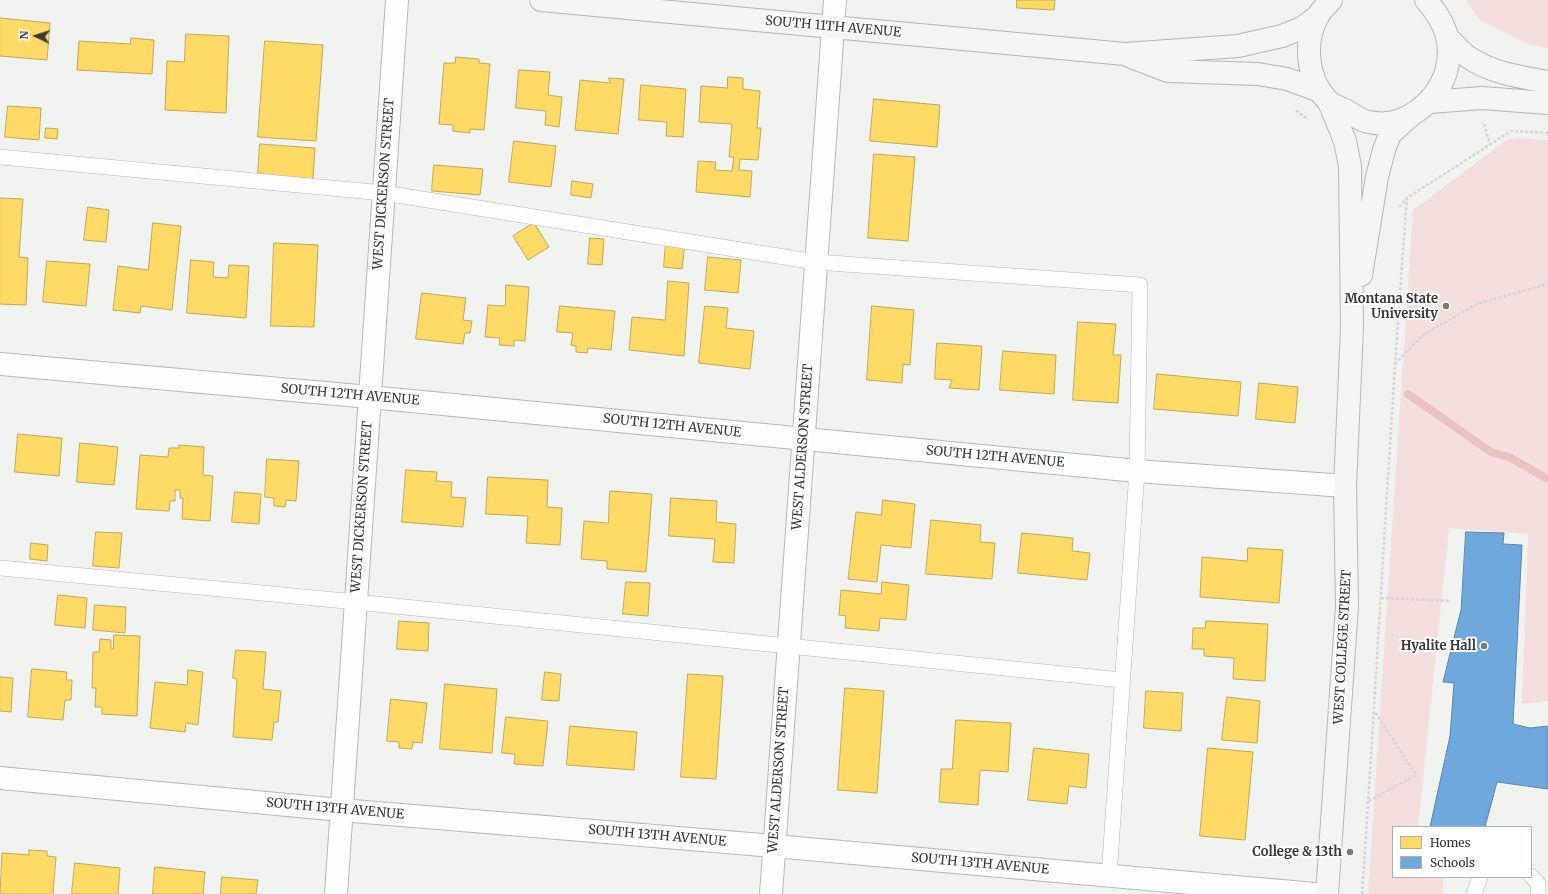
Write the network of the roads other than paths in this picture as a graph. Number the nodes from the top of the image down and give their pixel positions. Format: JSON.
{"nodes":[{"id":1,"x":397,"y":0,"type":"edge"},
{"id":2,"x":541,"y":0,"type":"edge"},
{"id":3,"x":834,"y":0,"type":"edge"},
{"id":4,"x":1426,"y":0,"type":"edge"},
{"id":5,"x":1325,"y":8,"type":"edge"},
{"id":6,"x":833,"y":28,"type":"junction"},
{"id":7,"x":1448,"y":38,"type":"junction"},
{"id":8,"x":1124,"y":54,"type":"junction"},
{"id":9,"x":1548,"y":82,"type":"edge"},
{"id":10,"x":1324,"y":97,"type":"junction"},
{"id":11,"x":1430,"y":102,"type":"junction"},
{"id":12,"x":1548,"y":103,"type":"edge"},
{"id":13,"x":1412,"y":115,"type":"junction"},
{"id":14,"x":0,"y":157,"type":"edge"},
{"id":15,"x":384,"y":193,"type":"junction"},
{"id":16,"x":816,"y":262,"type":"junction"},
{"id":17,"x":1352,"y":328,"type":"junction"},
{"id":18,"x":0,"y":364,"type":"edge"},
{"id":19,"x":370,"y":397,"type":"junction"},
{"id":20,"x":803,"y":439,"type":"junction"},
{"id":21,"x":1137,"y":471,"type":"junction"},
{"id":22,"x":1345,"y":486,"type":"junction"},
{"id":23,"x":0,"y":568,"type":"edge"},
{"id":24,"x":356,"y":602,"type":"junction"},
{"id":25,"x":788,"y":646,"type":"junction"},
{"id":26,"x":1122,"y":680,"type":"junction"},
{"id":27,"x":0,"y":778,"type":"edge"},
{"id":28,"x":341,"y":810,"type":"junction"},
{"id":29,"x":774,"y":846,"type":"junction"},
{"id":30,"x":1109,"y":876,"type":"junction"},
{"id":31,"x":1532,"y":877,"type":"edge"},
{"id":32,"x":1480,"y":878,"type":"edge"},
{"id":33,"x":336,"y":894,"type":"edge"},
{"id":34,"x":771,"y":894,"type":"edge"},
{"id":35,"x":1315,"y":894,"type":"edge"},
{"id":36,"x":1327,"y":894,"type":"edge"},
{"id":37,"x":1474,"y":894,"type":"edge"},
{"id":38,"x":1538,"y":894,"type":"edge"}],
"edges":[{"from":1,"to":15,"type":"street","name":"WEST DICKERSON STREET"},
{"from":2,"to":6,"type":"main road","name":"SOUTH 11TH AVENUE"},
{"from":3,"to":6,"type":"street","name":"WEST ALDERSON STREET"},
{"from":4,"to":7,"type":"main road"},
{"from":5,"to":8,"type":"main road","name":"SOUTH 11TH AVENUE"},
{"from":5,"to":10,"type":"main road","name":"WEST COLLEGE STREET"},
{"from":6,"to":8,"type":"main road","name":"SOUTH 11TH AVENUE"},
{"from":6,"to":16,"type":"street","name":"WEST ALDERSON STREET"},
{"from":7,"to":9,"type":"main road"},
{"from":7,"to":11,"type":"main road"},
{"from":8,"to":10,"type":"main road","name":"SOUTH 11TH AVENUE"},
{"from":10,"to":13,"type":"main road","name":"SOUTH 11TH AVENUE"},
{"from":10,"to":17,"type":"main road","name":"WEST COLLEGE STREET"},
{"from":11,"to":12,"type":"main road"},
{"from":11,"to":13,"type":"main road"},
{"from":13,"to":17,"type":"main road","name":"WEST COLLEGE STREET"},
{"from":14,"to":15,"type":"lane"},
{"from":15,"to":16,"type":"lane"},
{"from":15,"to":19,"type":"street","name":"WEST DICKERSON STREET"},
{"from":16,"to":20,"type":"street","name":"WEST ALDERSON STREET"},
{"from":16,"to":21,"type":"lane"},
{"from":17,"to":22,"type":"main road","name":"WEST COLLEGE STREET"},
{"from":18,"to":19,"type":"street","name":"SOUTH 12TH AVENUE"},
{"from":19,"to":20,"type":"street","name":"SOUTH 12TH AVENUE"},
{"from":19,"to":24,"type":"street","name":"WEST DICKERSON STREET"},
{"from":20,"to":21,"type":"street","name":"SOUTH 12TH AVENUE"},
{"from":20,"to":25,"type":"street","name":"WEST ALDERSON STREET"},
{"from":21,"to":22,"type":"street","name":"SOUTH 12TH AVENUE"},
{"from":21,"to":26,"type":"lane"},
{"from":22,"to":36,"type":"main road","name":"WEST COLLEGE STREET"},
{"from":23,"to":24,"type":"lane"},
{"from":24,"to":25,"type":"lane"},
{"from":24,"to":28,"type":"street","name":"WEST DICKERSON STREET"},
{"from":25,"to":26,"type":"lane"},
{"from":25,"to":29,"type":"street","name":"WEST ALDERSON STREET"},
{"from":26,"to":30,"type":"lane"},
{"from":27,"to":28,"type":"street","name":"SOUTH 13TH AVENUE"},
{"from":28,"to":29,"type":"street","name":"SOUTH 13TH AVENUE"},
{"from":28,"to":33,"type":"street","name":"WEST DICKERSON STREET"},
{"from":29,"to":30,"type":"street","name":"SOUTH 13TH AVENUE"},
{"from":29,"to":34,"type":"street","name":"WEST ALDERSON STREET"},
{"from":30,"to":35,"type":"street","name":"SOUTH 13TH AVENUE"},
{"from":31,"to":38,"type":"lane"},
{"from":32,"to":37,"type":"lane"}]}
